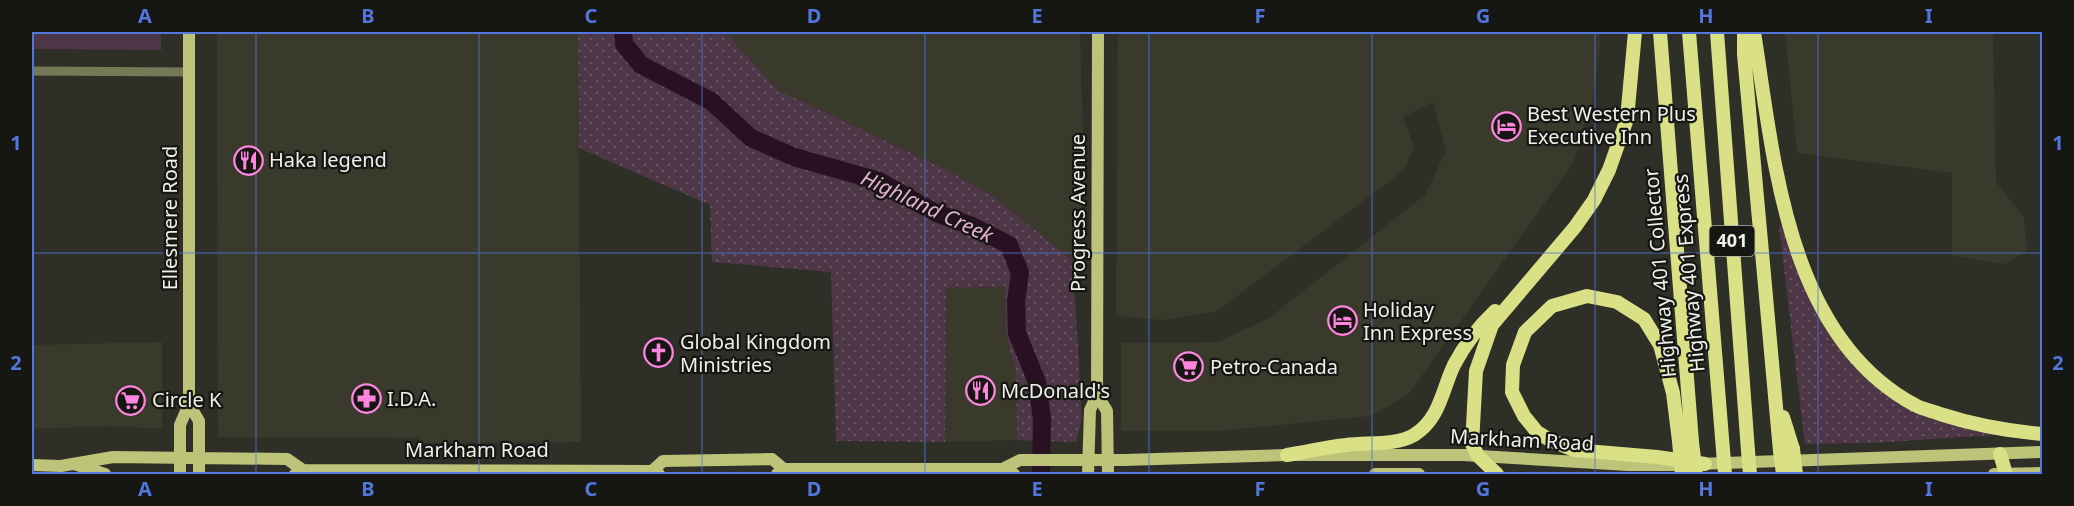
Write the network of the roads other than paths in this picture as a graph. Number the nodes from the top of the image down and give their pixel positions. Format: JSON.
{"nodes":[{"id":1,"x":189,"y":32,"type":"edge"},
{"id":2,"x":1098,"y":32,"type":"edge"},
{"id":3,"x":1635,"y":32,"type":"edge"},
{"id":4,"x":1660,"y":32,"type":"edge"},
{"id":5,"x":1689,"y":32,"type":"edge"},
{"id":6,"x":1717,"y":32,"type":"edge"},
{"id":7,"x":1744,"y":32,"type":"edge"},
{"id":8,"x":1754,"y":32,"type":"edge"},
{"id":9,"x":32,"y":71,"type":"edge"},
{"id":10,"x":189,"y":72,"type":"junction"},
{"id":11,"x":1532,"y":276,"type":"junction"},
{"id":12,"x":1096,"y":396,"type":"junction"},
{"id":13,"x":189,"y":404,"type":"junction"},
{"id":14,"x":2043,"y":434,"type":"edge"},
{"id":15,"x":1686,"y":441,"type":"junction"},
{"id":16,"x":1787,"y":450,"type":"junction"},
{"id":17,"x":2043,"y":452,"type":"edge"},
{"id":18,"x":2000,"y":454,"type":"junction"},
{"id":19,"x":1287,"y":455,"type":"junction"},
{"id":20,"x":1478,"y":456,"type":"junction"},
{"id":21,"x":180,"y":459,"type":"junction"},
{"id":22,"x":199,"y":459,"type":"junction"},
{"id":23,"x":1088,"y":460,"type":"junction"},
{"id":24,"x":1107,"y":460,"type":"junction"},
{"id":25,"x":73,"y":464,"type":"junction"},
{"id":26,"x":32,"y":465,"type":"edge"},
{"id":27,"x":1002,"y":469,"type":"junction"},
{"id":28,"x":1700,"y":469,"type":"edge"},
{"id":29,"x":299,"y":472,"type":"edge"},
{"id":30,"x":781,"y":472,"type":"edge"},
{"id":31,"x":655,"y":473,"type":"edge"},
{"id":32,"x":2043,"y":473,"type":"edge"},
{"id":33,"x":105,"y":474,"type":"edge"},
{"id":34,"x":180,"y":474,"type":"edge"},
{"id":35,"x":199,"y":474,"type":"edge"},
{"id":36,"x":1014,"y":474,"type":"edge"},
{"id":37,"x":1088,"y":474,"type":"edge"},
{"id":38,"x":1108,"y":474,"type":"edge"},
{"id":39,"x":1375,"y":474,"type":"edge"},
{"id":40,"x":1419,"y":474,"type":"edge"},
{"id":41,"x":1497,"y":474,"type":"edge"},
{"id":42,"x":1682,"y":474,"type":"edge"},
{"id":43,"x":1725,"y":474,"type":"edge"},
{"id":44,"x":1750,"y":474,"type":"edge"},
{"id":45,"x":1783,"y":474,"type":"edge"},
{"id":46,"x":1796,"y":474,"type":"edge"},
{"id":47,"x":2002,"y":474,"type":"edge"}],
"edges":[{"from":1,"to":10,"type":"main road","name":"Ellesmere Road"},
{"from":2,"to":12,"type":"main road","name":"Progress Avenue"},
{"from":3,"to":11,"type":"highway"},
{"from":4,"to":15,"type":"highway","name":"Highway 401 Collector"},
{"from":5,"to":43,"type":"highway","name":"Highway 401 Express","number":"401","bridge":true},
{"from":6,"to":44,"type":"highway","number":"401","bridge":true},
{"from":7,"to":16,"type":"highway","number":"401"},
{"from":8,"to":14,"type":"highway"},
{"from":9,"to":10,"type":"street"},
{"from":10,"to":13,"type":"main road","name":"Ellesmere Road"},
{"from":11,"to":19,"type":"highway"},
{"from":11,"to":20,"type":"highway"},
{"from":12,"to":23,"type":"main road","name":"Progress Avenue"},
{"from":12,"to":24,"type":"main road","name":"Progress Avenue"},
{"from":13,"to":21,"type":"main road","name":"Ellesmere Road"},
{"from":13,"to":22,"type":"main road","name":"Ellesmere Road"},
{"from":15,"to":28,"type":"highway","name":"Highway 401 Collector","bridge":true},
{"from":15,"to":28,"type":"highway"},
{"from":15,"to":42,"type":"highway","bridge":true},
{"from":16,"to":45,"type":"highway","bridge":true},
{"from":16,"to":46,"type":"highway","bridge":true},
{"from":17,"to":18,"type":"main road","name":"Markham Road"},
{"from":18,"to":28,"type":"main road","name":"Markham Road"},
{"from":18,"to":47,"type":"highway"},
{"from":19,"to":20,"type":"main road","name":"Markham Road"},
{"from":19,"to":24,"type":"main road","name":"Markham Road"},
{"from":20,"to":28,"type":"main road","name":"Markham Road"},
{"from":20,"to":41,"type":"highway"},
{"from":21,"to":22,"type":"main road","name":"Markham Road"},
{"from":21,"to":25,"type":"main road","name":"Markham Road"},
{"from":21,"to":34,"type":"main road","name":"Ellesmere Road"},
{"from":22,"to":29,"type":"main road","name":"Markham Road"},
{"from":22,"to":35,"type":"main road","name":"Ellesmere Road"},
{"from":23,"to":24,"type":"main road","name":"Markham Road"},
{"from":23,"to":27,"type":"main road","name":"Markham Road"},
{"from":23,"to":37,"type":"main road","name":"Progress Avenue"},
{"from":24,"to":38,"type":"main road","name":"Progress Avenue"},
{"from":25,"to":26,"type":"main road","name":"Markham Road"},
{"from":25,"to":33,"type":"main road","name":"Markham Road"},
{"from":27,"to":30,"type":"main road","name":"Markham Road"},
{"from":27,"to":36,"type":"main road","name":"Markham Road"},
{"from":29,"to":31,"type":"main road","name":"Markham Road"},
{"from":30,"to":31,"type":"main road","name":"Markham Road"},
{"from":32,"to":47,"type":"main road"},
{"from":39,"to":40,"type":"main road"}]}
